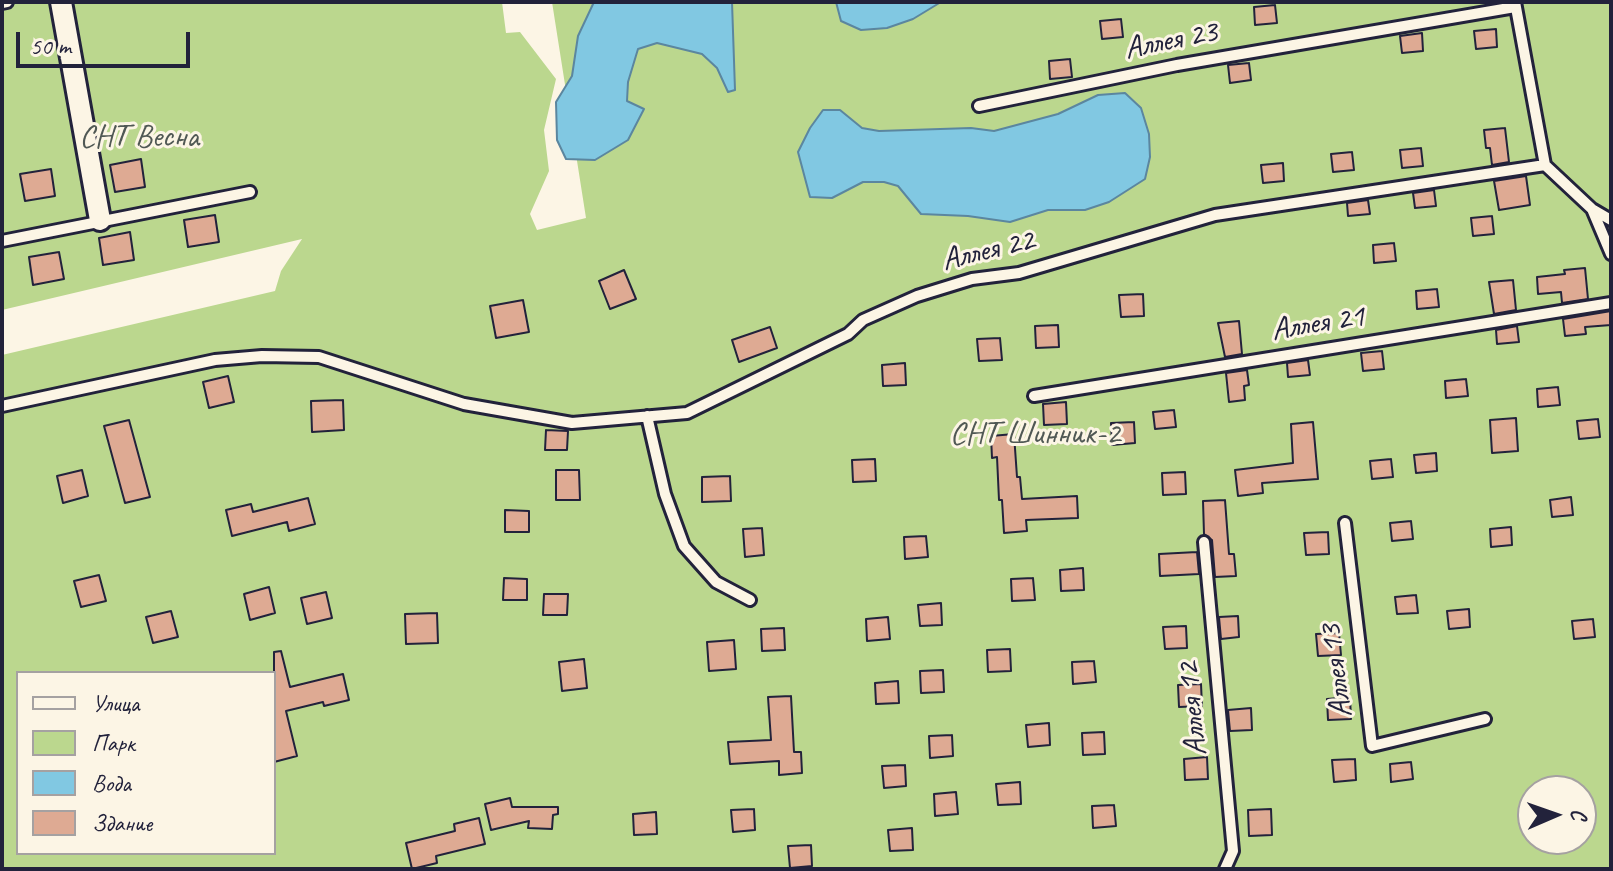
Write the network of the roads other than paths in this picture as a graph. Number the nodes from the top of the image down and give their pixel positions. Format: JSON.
{"nodes":[{"id":1,"x":61,"y":2,"type":"edge"},
{"id":2,"x":1515,"y":4,"type":"edge"},
{"id":3,"x":979,"y":106,"type":"dead end"},
{"id":4,"x":1545,"y":165,"type":"junction"},
{"id":5,"x":250,"y":192,"type":"dead end"},
{"id":6,"x":1592,"y":209,"type":"junction"},
{"id":7,"x":100,"y":220,"type":"junction"},
{"id":8,"x":1611,"y":220,"type":"edge"},
{"id":9,"x":2,"y":241,"type":"edge"},
{"id":10,"x":1611,"y":254,"type":"edge"},
{"id":11,"x":1611,"y":303,"type":"edge"},
{"id":12,"x":1034,"y":396,"type":"dead end"},
{"id":13,"x":2,"y":406,"type":"edge"},
{"id":14,"x":647,"y":416,"type":"junction"},
{"id":15,"x":1345,"y":523,"type":"dead end"},
{"id":16,"x":1204,"y":542,"type":"dead end"},
{"id":17,"x":750,"y":600,"type":"dead end"},
{"id":18,"x":1485,"y":719,"type":"dead end"},
{"id":19,"x":1225,"y":869,"type":"edge"}],
"edges":[{"from":1,"to":7,"type":"street"},
{"from":2,"to":3,"type":"lane","name":"Аллея 23"},
{"from":2,"to":4,"type":"lane"},
{"from":4,"to":6,"type":"lane"},
{"from":4,"to":14,"type":"lane","name":"Аллея 22"},
{"from":5,"to":7,"type":"lane"},
{"from":6,"to":8,"type":"lane"},
{"from":6,"to":10,"type":"lane"},
{"from":7,"to":9,"type":"lane"},
{"from":11,"to":12,"type":"lane","name":"Аллея 21"},
{"from":13,"to":14,"type":"lane","name":"Аллея 22"},
{"from":14,"to":17,"type":"lane"},
{"from":15,"to":18,"type":"lane","name":"Аллея 13"},
{"from":16,"to":19,"type":"lane","name":"Аллея 12"}]}
